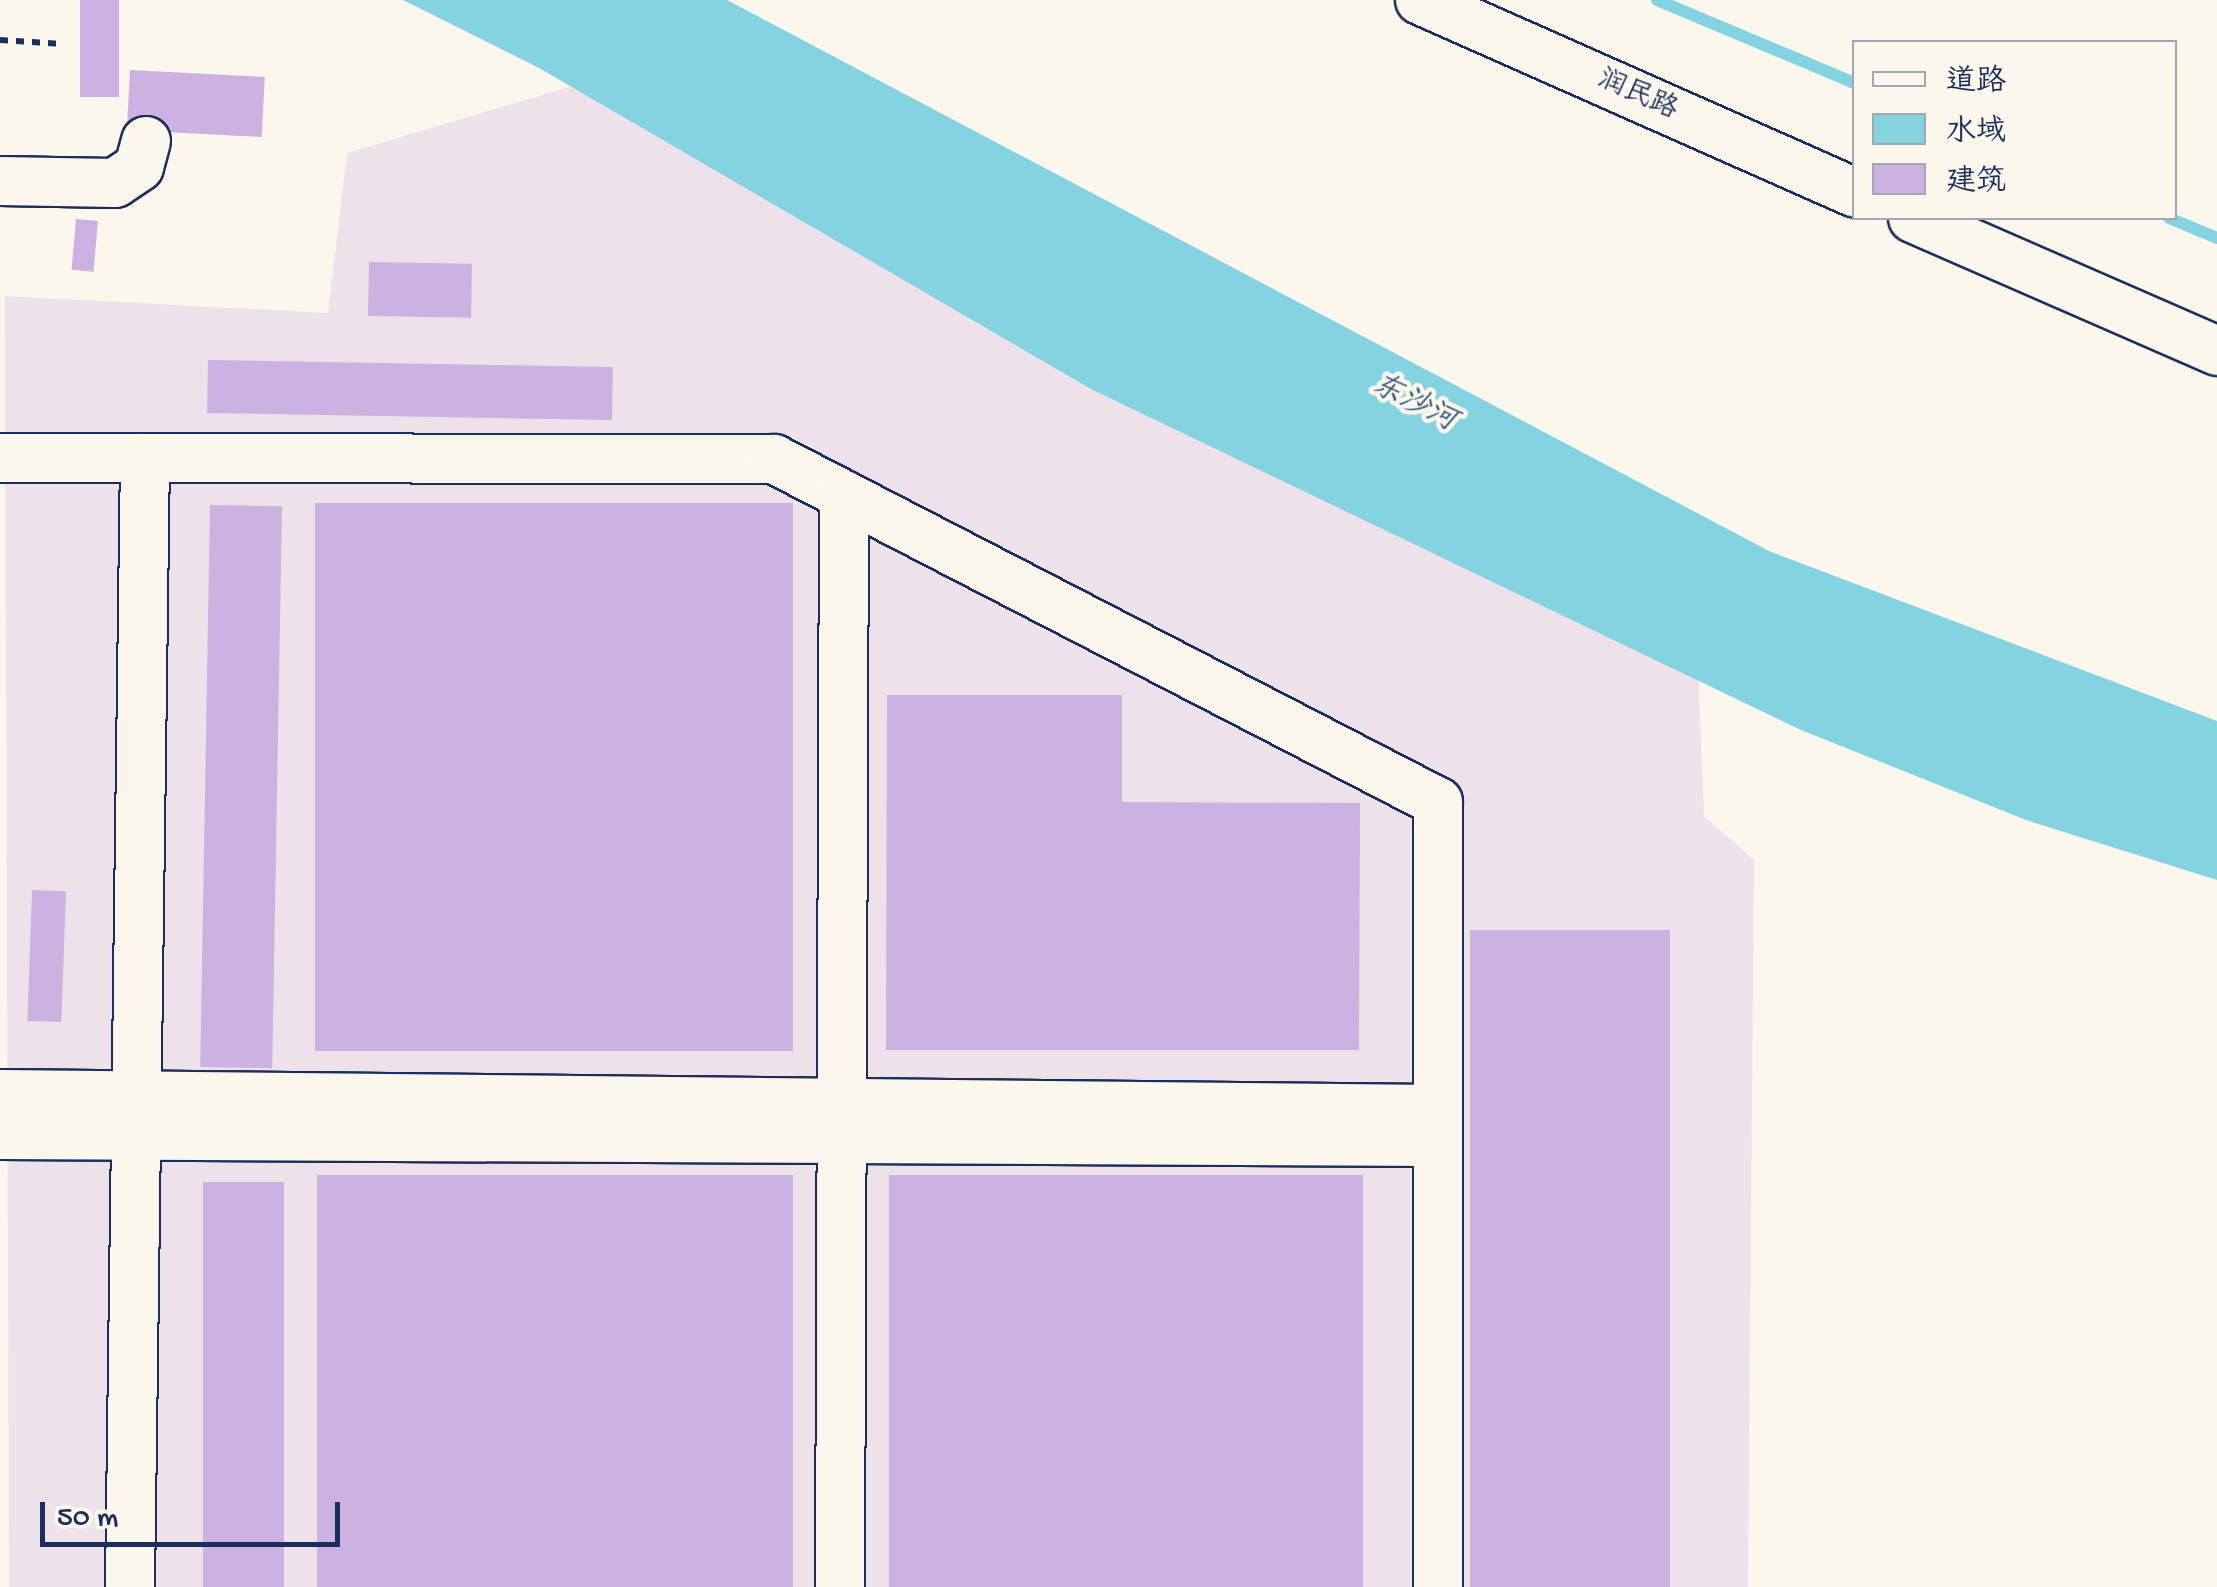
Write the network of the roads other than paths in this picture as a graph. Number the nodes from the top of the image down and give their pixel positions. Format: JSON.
{"nodes":[{"id":1,"x":1420,"y":0,"type":"edge"},
{"id":2,"x":146,"y":140,"type":"dead end"},
{"id":3,"x":0,"y":180,"type":"edge"},
{"id":4,"x":1852,"y":191,"type":"edge"},
{"id":5,"x":1919,"y":220,"type":"edge"},
{"id":6,"x":2217,"y":351,"type":"edge"},
{"id":7,"x":0,"y":458,"type":"edge"},
{"id":8,"x":146,"y":458,"type":"junction"},
{"id":9,"x":844,"y":495,"type":"junction"},
{"id":10,"x":0,"y":1094,"type":"edge"},
{"id":11,"x":136,"y":1116,"type":"junction"},
{"id":12,"x":842,"y":1121,"type":"junction"},
{"id":13,"x":1437,"y":1126,"type":"junction"},
{"id":14,"x":0,"y":1135,"type":"edge"},
{"id":15,"x":130,"y":1587,"type":"edge"},
{"id":16,"x":840,"y":1587,"type":"edge"},
{"id":17,"x":1438,"y":1587,"type":"edge"}],
"edges":[{"from":1,"to":4,"type":"street","name":"润民路"},
{"from":2,"to":3,"type":"street"},
{"from":5,"to":6,"type":"street"},
{"from":7,"to":8,"type":"street"},
{"from":8,"to":9,"type":"street"},
{"from":8,"to":11,"type":"street"},
{"from":9,"to":12,"type":"street"},
{"from":9,"to":13,"type":"street"},
{"from":10,"to":11,"type":"street"},
{"from":11,"to":12,"type":"street"},
{"from":11,"to":14,"type":"street"},
{"from":11,"to":15,"type":"street"},
{"from":12,"to":13,"type":"street"},
{"from":12,"to":16,"type":"street"},
{"from":13,"to":17,"type":"street"}]}
